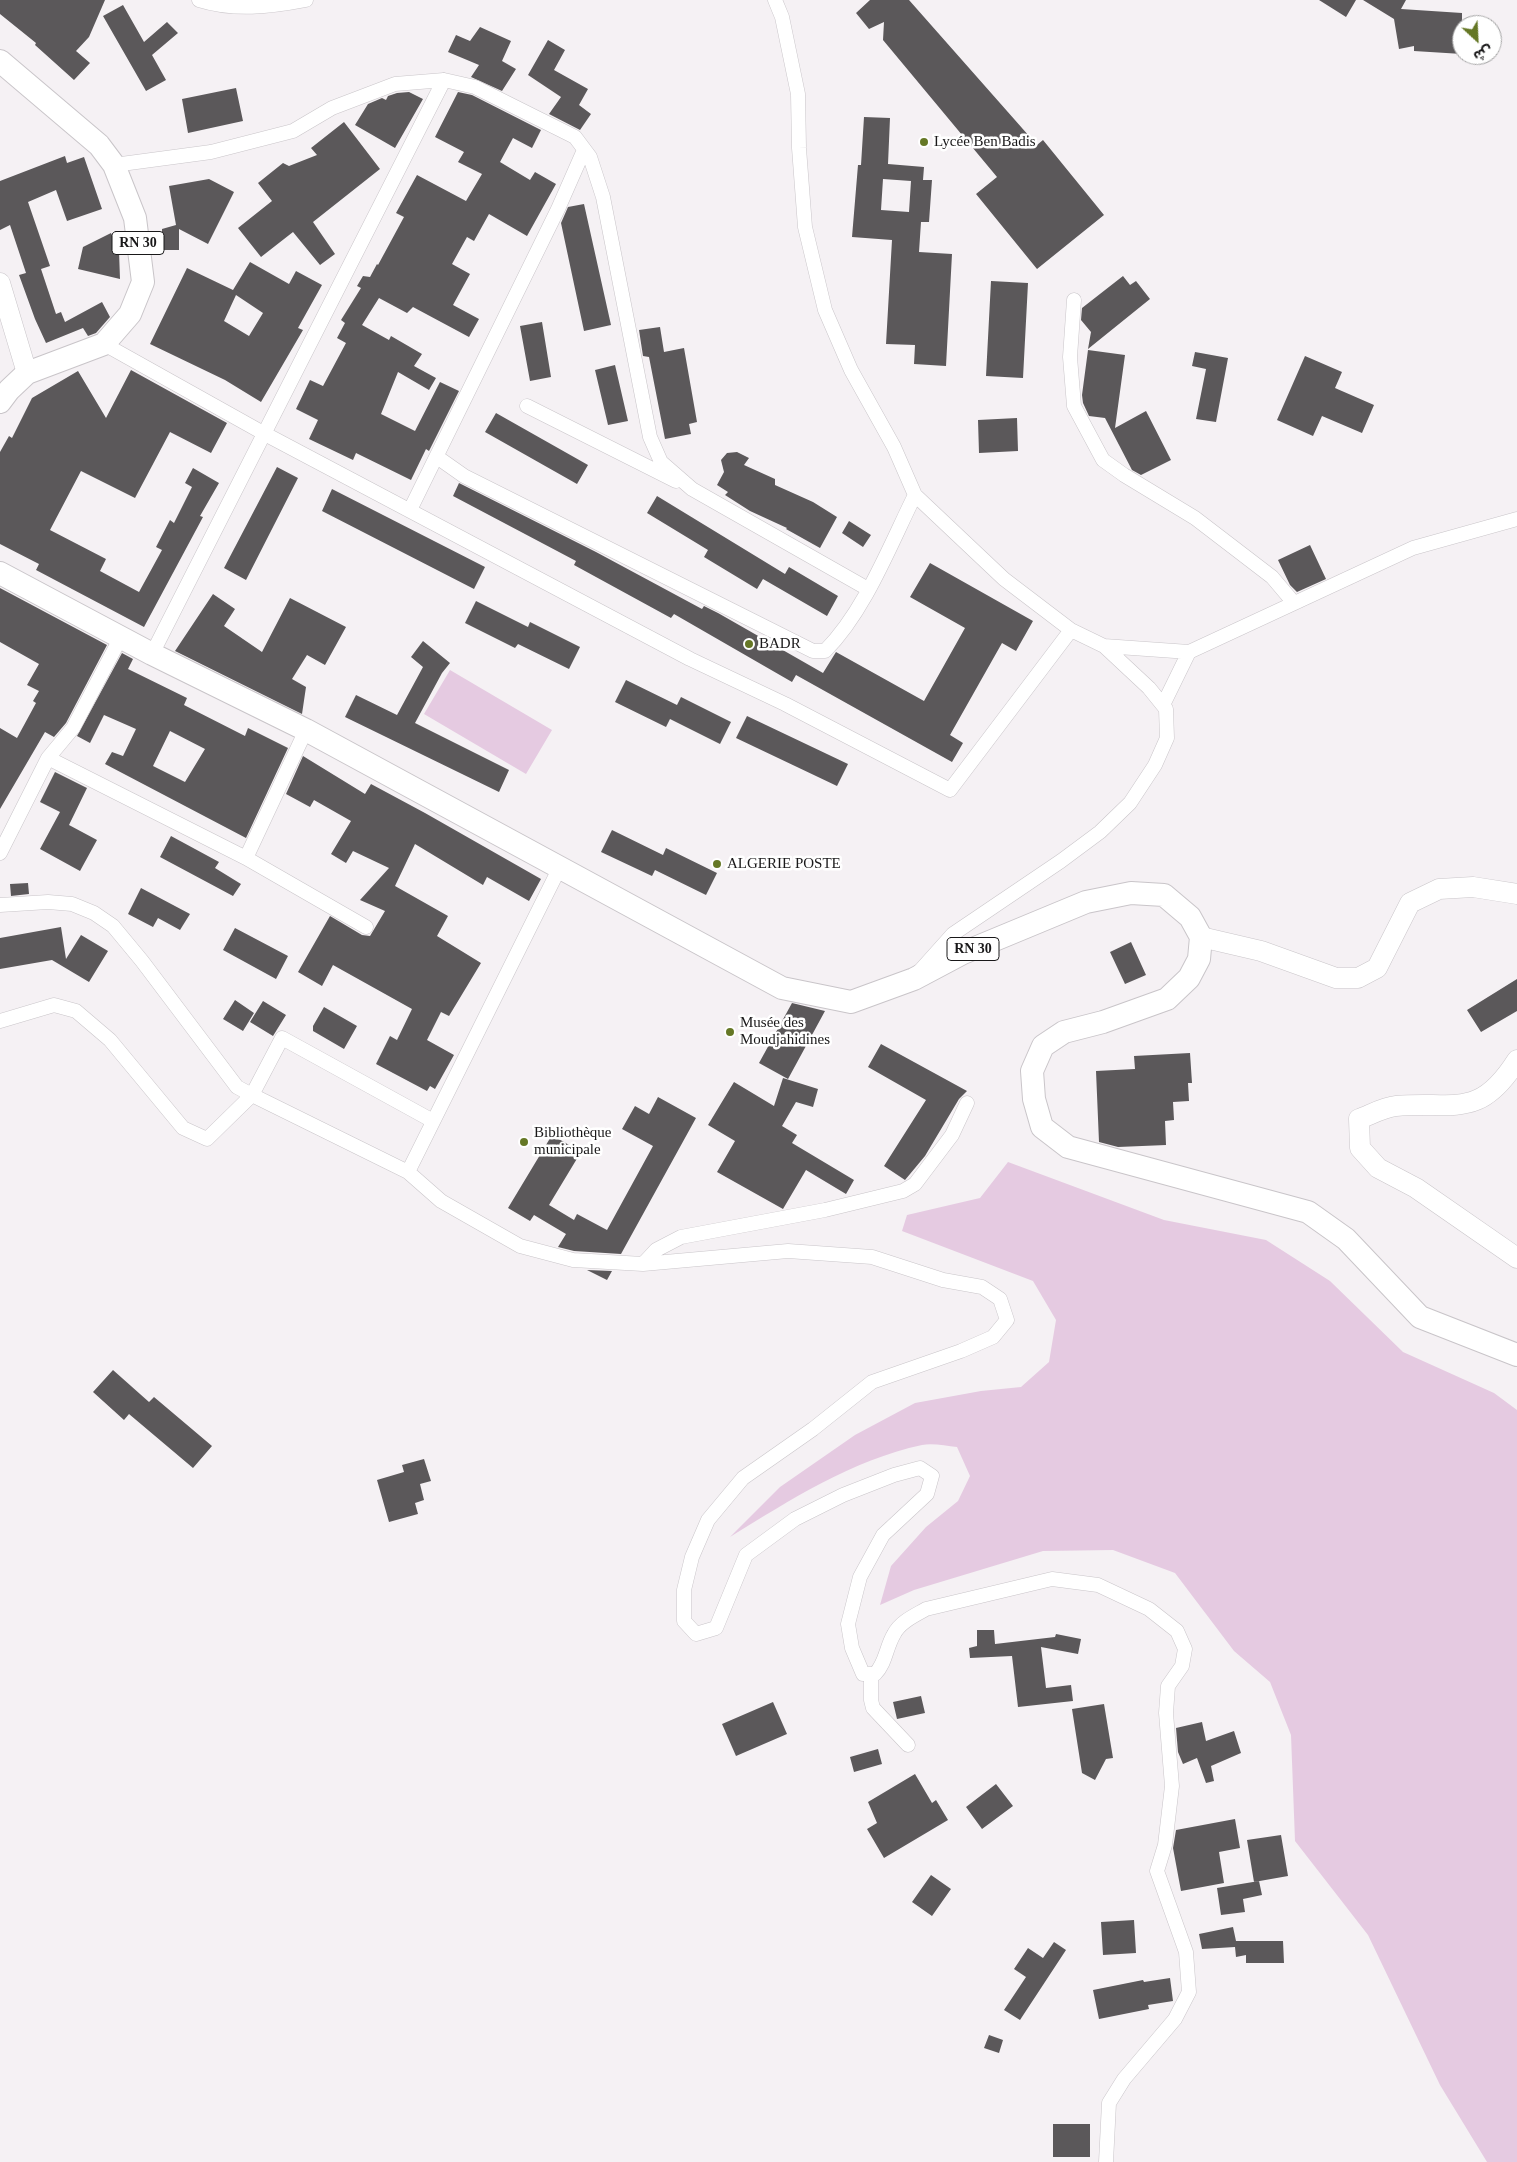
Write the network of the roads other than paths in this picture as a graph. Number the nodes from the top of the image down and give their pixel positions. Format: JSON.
{"nodes":[{"id":1,"x":199,"y":0,"type":"edge"},
{"id":2,"x":306,"y":0,"type":"edge"},
{"id":3,"x":775,"y":0,"type":"edge"},
{"id":4,"x":0,"y":61,"type":"edge"},
{"id":5,"x":444,"y":80,"type":"junction"},
{"id":6,"x":584,"y":150,"type":"junction"},
{"id":7,"x":114,"y":165,"type":"junction"},
{"id":8,"x":0,"y":283,"type":"edge"},
{"id":9,"x":1074,"y":300,"type":"dead end"},
{"id":10,"x":104,"y":344,"type":"junction"},
{"id":11,"x":28,"y":373,"type":"junction"},
{"id":12,"x":1,"y":398,"type":"edge"},
{"id":13,"x":527,"y":406,"type":"dead end"},
{"id":14,"x":265,"y":434,"type":"junction"},
{"id":15,"x":437,"y":457,"type":"junction"},
{"id":16,"x":692,"y":489,"type":"junction"},
{"id":17,"x":915,"y":495,"type":"junction"},
{"id":18,"x":410,"y":510,"type":"junction"},
{"id":19,"x":1517,"y":519,"type":"edge"},
{"id":20,"x":0,"y":573,"type":"edge"},
{"id":21,"x":868,"y":589,"type":"junction"},
{"id":22,"x":1294,"y":603,"type":"junction"},
{"id":23,"x":1071,"y":630,"type":"junction"},
{"id":24,"x":121,"y":637,"type":"junction"},
{"id":25,"x":1104,"y":646,"type":"junction"},
{"id":26,"x":1189,"y":652,"type":"junction"},
{"id":27,"x":152,"y":654,"type":"junction"},
{"id":28,"x":1163,"y":706,"type":"junction"},
{"id":29,"x":306,"y":730,"type":"junction"},
{"id":30,"x":48,"y":758,"type":"junction"},
{"id":31,"x":0,"y":853,"type":"edge"},
{"id":32,"x":246,"y":858,"type":"junction"},
{"id":33,"x":560,"y":867,"type":"junction"},
{"id":34,"x":1517,"y":894,"type":"edge"},
{"id":35,"x":0,"y":905,"type":"edge"},
{"id":36,"x":366,"y":927,"type":"dead end"},
{"id":37,"x":1201,"y":938,"type":"junction"},
{"id":38,"x":914,"y":979,"type":"junction"},
{"id":39,"x":0,"y":1021,"type":"edge"},
{"id":40,"x":1517,"y":1060,"type":"edge"},
{"id":41,"x":252,"y":1095,"type":"junction"},
{"id":42,"x":967,"y":1103,"type":"dead end"},
{"id":43,"x":433,"y":1121,"type":"junction"},
{"id":44,"x":408,"y":1172,"type":"junction"},
{"id":45,"x":1517,"y":1258,"type":"edge"},
{"id":46,"x":643,"y":1264,"type":"junction"},
{"id":47,"x":1517,"y":1355,"type":"edge"},
{"id":48,"x":872,"y":1674,"type":"junction"},
{"id":49,"x":908,"y":1745,"type":"dead end"},
{"id":50,"x":1106,"y":2162,"type":"edge"}],
"edges":[{"from":1,"to":2,"type":"street"},
{"from":3,"to":17,"type":"street"},
{"from":4,"to":7,"type":"main road","number":"RN 30"},
{"from":5,"to":6,"type":"street"},
{"from":5,"to":7,"type":"street"},
{"from":5,"to":14,"type":"street"},
{"from":6,"to":15,"type":"street"},
{"from":6,"to":16,"type":"street"},
{"from":7,"to":10,"type":"main road","number":"RN 30"},
{"from":8,"to":11,"type":"street"},
{"from":9,"to":22,"type":"street"},
{"from":10,"to":11,"type":"main road","number":"RN 30"},
{"from":10,"to":14,"type":"street"},
{"from":11,"to":12,"type":"main road","number":"RN 30"},
{"from":13,"to":16,"type":"street"},
{"from":14,"to":18,"type":"street"},
{"from":14,"to":27,"type":"street"},
{"from":15,"to":18,"type":"street"},
{"from":15,"to":21,"type":"street"},
{"from":16,"to":21,"type":"street"},
{"from":17,"to":21,"type":"street"},
{"from":17,"to":23,"type":"street"},
{"from":18,"to":23,"type":"street"},
{"from":19,"to":22,"type":"street"},
{"from":20,"to":24,"type":"main road","number":"RN 30"},
{"from":22,"to":26,"type":"street"},
{"from":23,"to":25,"type":"street"},
{"from":24,"to":27,"type":"main road","number":"RN 30"},
{"from":24,"to":30,"type":"street"},
{"from":25,"to":26,"type":"street"},
{"from":25,"to":28,"type":"street"},
{"from":26,"to":28,"type":"street"},
{"from":27,"to":29,"type":"main road","number":"RN 30"},
{"from":28,"to":38,"type":"street"},
{"from":29,"to":32,"type":"street"},
{"from":29,"to":33,"type":"main road","number":"RN 30"},
{"from":30,"to":31,"type":"street"},
{"from":30,"to":32,"type":"street"},
{"from":32,"to":36,"type":"street"},
{"from":33,"to":38,"type":"main road","number":"RN 30"},
{"from":33,"to":43,"type":"street"},
{"from":34,"to":37,"type":"street"},
{"from":35,"to":41,"type":"street"},
{"from":37,"to":38,"type":"main road","number":"RN 30"},
{"from":37,"to":47,"type":"main road"},
{"from":39,"to":41,"type":"street"},
{"from":40,"to":45,"type":"street"},
{"from":41,"to":43,"type":"street"},
{"from":41,"to":44,"type":"street"},
{"from":42,"to":46,"type":"street"},
{"from":43,"to":44,"type":"street"},
{"from":44,"to":46,"type":"street"},
{"from":46,"to":48,"type":"street"},
{"from":48,"to":49,"type":"street"},
{"from":48,"to":50,"type":"street"}]}
